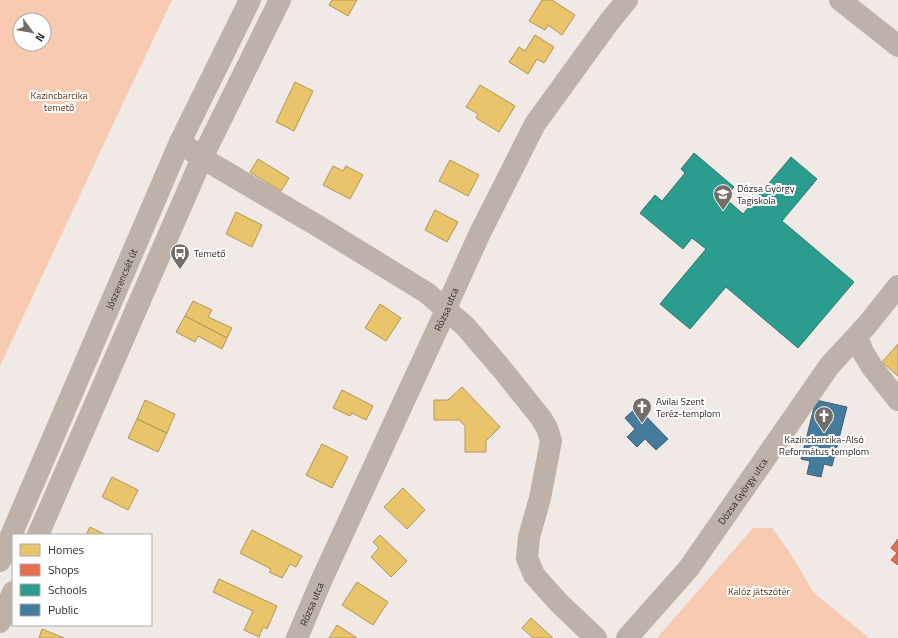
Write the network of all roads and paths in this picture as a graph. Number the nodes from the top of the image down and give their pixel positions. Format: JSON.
{"nodes":[{"id":1,"x":250,"y":0,"type":"edge"},
{"id":2,"x":280,"y":0,"type":"edge"},
{"id":3,"x":627,"y":0,"type":"edge"},
{"id":4,"x":840,"y":0,"type":"edge"},
{"id":5,"x":898,"y":46,"type":"edge"},
{"id":6,"x":180,"y":142,"type":"junction"},
{"id":7,"x":202,"y":158,"type":"junction"},
{"id":8,"x":898,"y":286,"type":"edge"},
{"id":9,"x":446,"y":310,"type":"junction"},
{"id":10,"x":857,"y":337,"type":"junction"},
{"id":11,"x":898,"y":400,"type":"edge"},
{"id":12,"x":38,"y":534,"type":"edge"},
{"id":13,"x":0,"y":561,"type":"edge"},
{"id":14,"x":12,"y":594,"type":"edge"},
{"id":15,"x":0,"y":622,"type":"edge"},
{"id":16,"x":297,"y":638,"type":"edge"},
{"id":17,"x":596,"y":638,"type":"edge"},
{"id":18,"x":627,"y":638,"type":"edge"}],
"edges":[{"from":1,"to":6,"type":"street","name":"Jószerencsét út"},
{"from":2,"to":7,"type":"street"},
{"from":3,"to":9,"type":"street","name":"Rózsa utca"},
{"from":4,"to":5,"type":"street"},
{"from":6,"to":7,"type":"street"},
{"from":6,"to":13,"type":"street","name":"Jószerencsét út"},
{"from":7,"to":9,"type":"street"},
{"from":7,"to":12,"type":"street"},
{"from":8,"to":10,"type":"street","name":"Dózsa György utca"},
{"from":9,"to":16,"type":"street","name":"Rózsa utca"},
{"from":9,"to":17,"type":"street"},
{"from":10,"to":11,"type":"street"},
{"from":10,"to":18,"type":"street","name":"Dózsa György utca"},
{"from":14,"to":15,"type":"street"}]}
